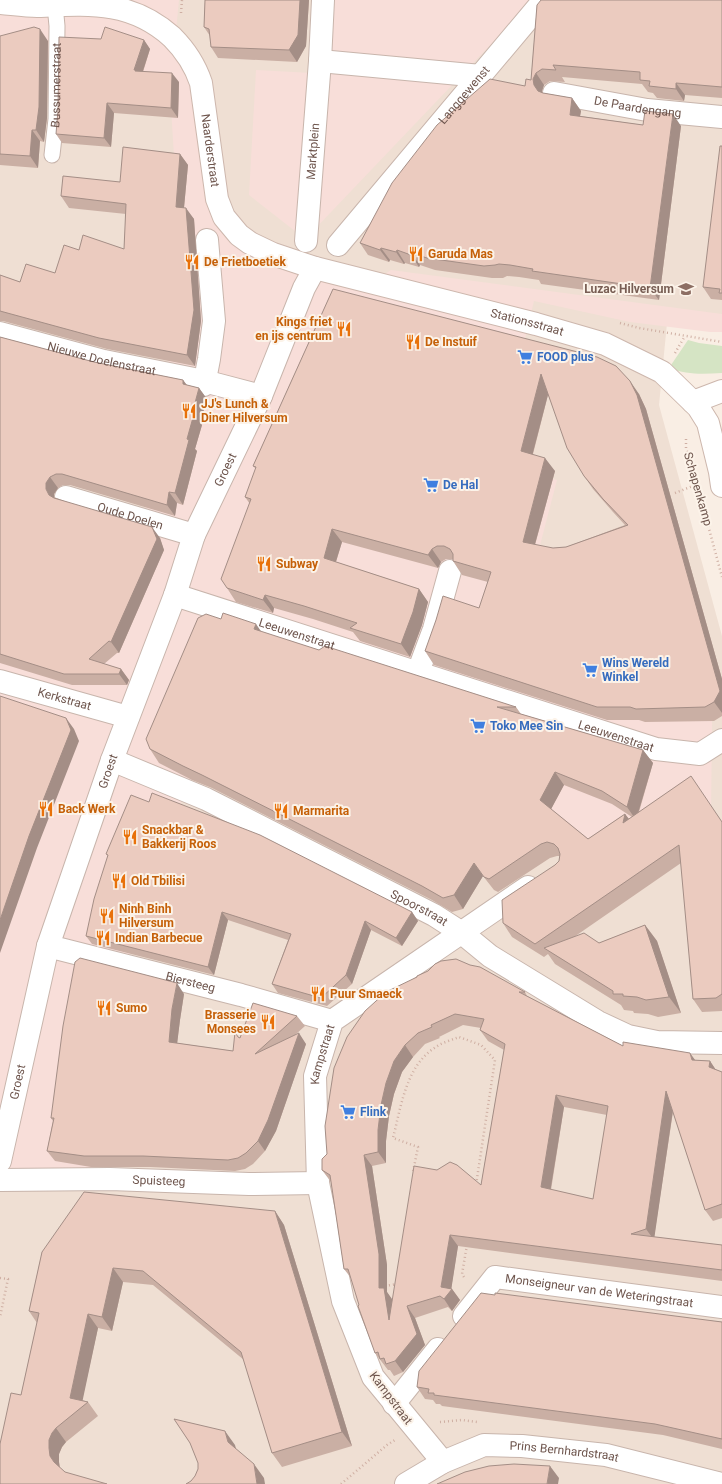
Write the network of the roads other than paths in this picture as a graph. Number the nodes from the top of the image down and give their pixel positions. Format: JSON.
{"nodes":[{"id":1,"x":323,"y":0,"type":"edge"},
{"id":2,"x":544,"y":0,"type":"edge"},
{"id":3,"x":95,"y":2,"type":"edge"},
{"id":4,"x":0,"y":4,"type":"edge"},
{"id":5,"x":141,"y":7,"type":"edge"},
{"id":6,"x":56,"y":10,"type":"junction"},
{"id":7,"x":320,"y":61,"type":"junction"},
{"id":8,"x":481,"y":76,"type":"junction"},
{"id":9,"x":554,"y":93,"type":"edge"},
{"id":10,"x":722,"y":117,"type":"edge"},
{"id":11,"x":52,"y":155,"type":"dead end"},
{"id":12,"x":207,"y":240,"type":"dead end"},
{"id":13,"x":306,"y":241,"type":"dead end"},
{"id":14,"x":338,"y":245,"type":"dead end"},
{"id":15,"x":315,"y":268,"type":"junction"},
{"id":16,"x":0,"y":333,"type":"edge"},
{"id":17,"x":204,"y":383,"type":"junction"},
{"id":18,"x":722,"y":391,"type":"edge"},
{"id":19,"x":261,"y":396,"type":"junction"},
{"id":20,"x":693,"y":402,"type":"junction"},
{"id":21,"x":722,"y":486,"type":"edge"},
{"id":22,"x":66,"y":497,"type":"dead end"},
{"id":23,"x":194,"y":535,"type":"junction"},
{"id":24,"x":450,"y":571,"type":"edge"},
{"id":25,"x":175,"y":595,"type":"junction"},
{"id":26,"x":418,"y":672,"type":"junction"},
{"id":27,"x":0,"y":681,"type":"edge"},
{"id":28,"x":128,"y":717,"type":"junction"},
{"id":29,"x":722,"y":740,"type":"edge"},
{"id":30,"x":112,"y":760,"type":"junction"},
{"id":31,"x":544,"y":876,"type":"edge"},
{"id":32,"x":462,"y":933,"type":"junction"},
{"id":33,"x":48,"y":946,"type":"junction"},
{"id":34,"x":332,"y":1021,"type":"junction"},
{"id":35,"x":722,"y":1043,"type":"edge"},
{"id":36,"x":0,"y":1161,"type":"edge"},
{"id":37,"x":0,"y":1180,"type":"edge"},
{"id":38,"x":318,"y":1183,"type":"junction"},
{"id":39,"x":722,"y":1307,"type":"edge"},
{"id":40,"x":394,"y":1404,"type":"junction"},
{"id":41,"x":443,"y":1462,"type":"junction"},
{"id":42,"x":410,"y":1483,"type":"edge"},
{"id":43,"x":722,"y":1484,"type":"edge"}],
"edges":[{"from":1,"to":7,"type":"street","name":"Marktplein"},
{"from":2,"to":8,"type":"street","name":"Langgewenst"},
{"from":3,"to":5,"type":"street"},
{"from":3,"to":6,"type":"street"},
{"from":4,"to":6,"type":"street"},
{"from":5,"to":15,"type":"street","name":"Naarderstraat"},
{"from":6,"to":11,"type":"lane","name":"Bussumerstraat"},
{"from":7,"to":8,"type":"street"},
{"from":7,"to":13,"type":"street","name":"Marktplein"},
{"from":8,"to":14,"type":"street","name":"Langgewenst"},
{"from":9,"to":10,"type":"street","name":"De Paardengang"},
{"from":12,"to":17,"type":"street"},
{"from":15,"to":19,"type":"street","name":"Groest"},
{"from":15,"to":20,"type":"street","name":"Stationsstraat"},
{"from":16,"to":17,"type":"street","name":"Nieuwe Doelenstraat"},
{"from":17,"to":19,"type":"street"},
{"from":18,"to":20,"type":"street"},
{"from":19,"to":23,"type":"street","name":"Groest"},
{"from":20,"to":21,"type":"street","name":"Schapenkamp"},
{"from":22,"to":23,"type":"street","name":"Oude Doelen"},
{"from":23,"to":25,"type":"street","name":"Groest"},
{"from":24,"to":26,"type":"street"},
{"from":25,"to":26,"type":"street","name":"Leeuwenstraat"},
{"from":25,"to":28,"type":"street","name":"Groest"},
{"from":26,"to":29,"type":"street","name":"Leeuwenstraat"},
{"from":27,"to":28,"type":"street","name":"Kerkstraat"},
{"from":28,"to":30,"type":"street","name":"Groest"},
{"from":30,"to":32,"type":"street","name":"Spoorstraat"},
{"from":30,"to":33,"type":"street","name":"Groest"},
{"from":31,"to":32,"type":"street","name":"Kampstraat"},
{"from":32,"to":34,"type":"street","name":"Kampstraat"},
{"from":32,"to":35,"type":"street","name":"Spoorstraat"},
{"from":33,"to":34,"type":"street","name":"Biersteeg"},
{"from":33,"to":36,"type":"street","name":"Groest"},
{"from":34,"to":38,"type":"street","name":"Kampstraat"},
{"from":37,"to":38,"type":"street","name":"Spuisteeg"},
{"from":38,"to":40,"type":"street","name":"Kampstraat"},
{"from":39,"to":40,"type":"street","name":"Monseigneur van de Weteringstraat"},
{"from":40,"to":41,"type":"street","name":"Kampstraat"},
{"from":41,"to":42,"type":"street","name":"Prins Bernhardstraat"},
{"from":41,"to":43,"type":"street","name":"Prins Bernhardstraat"}]}
